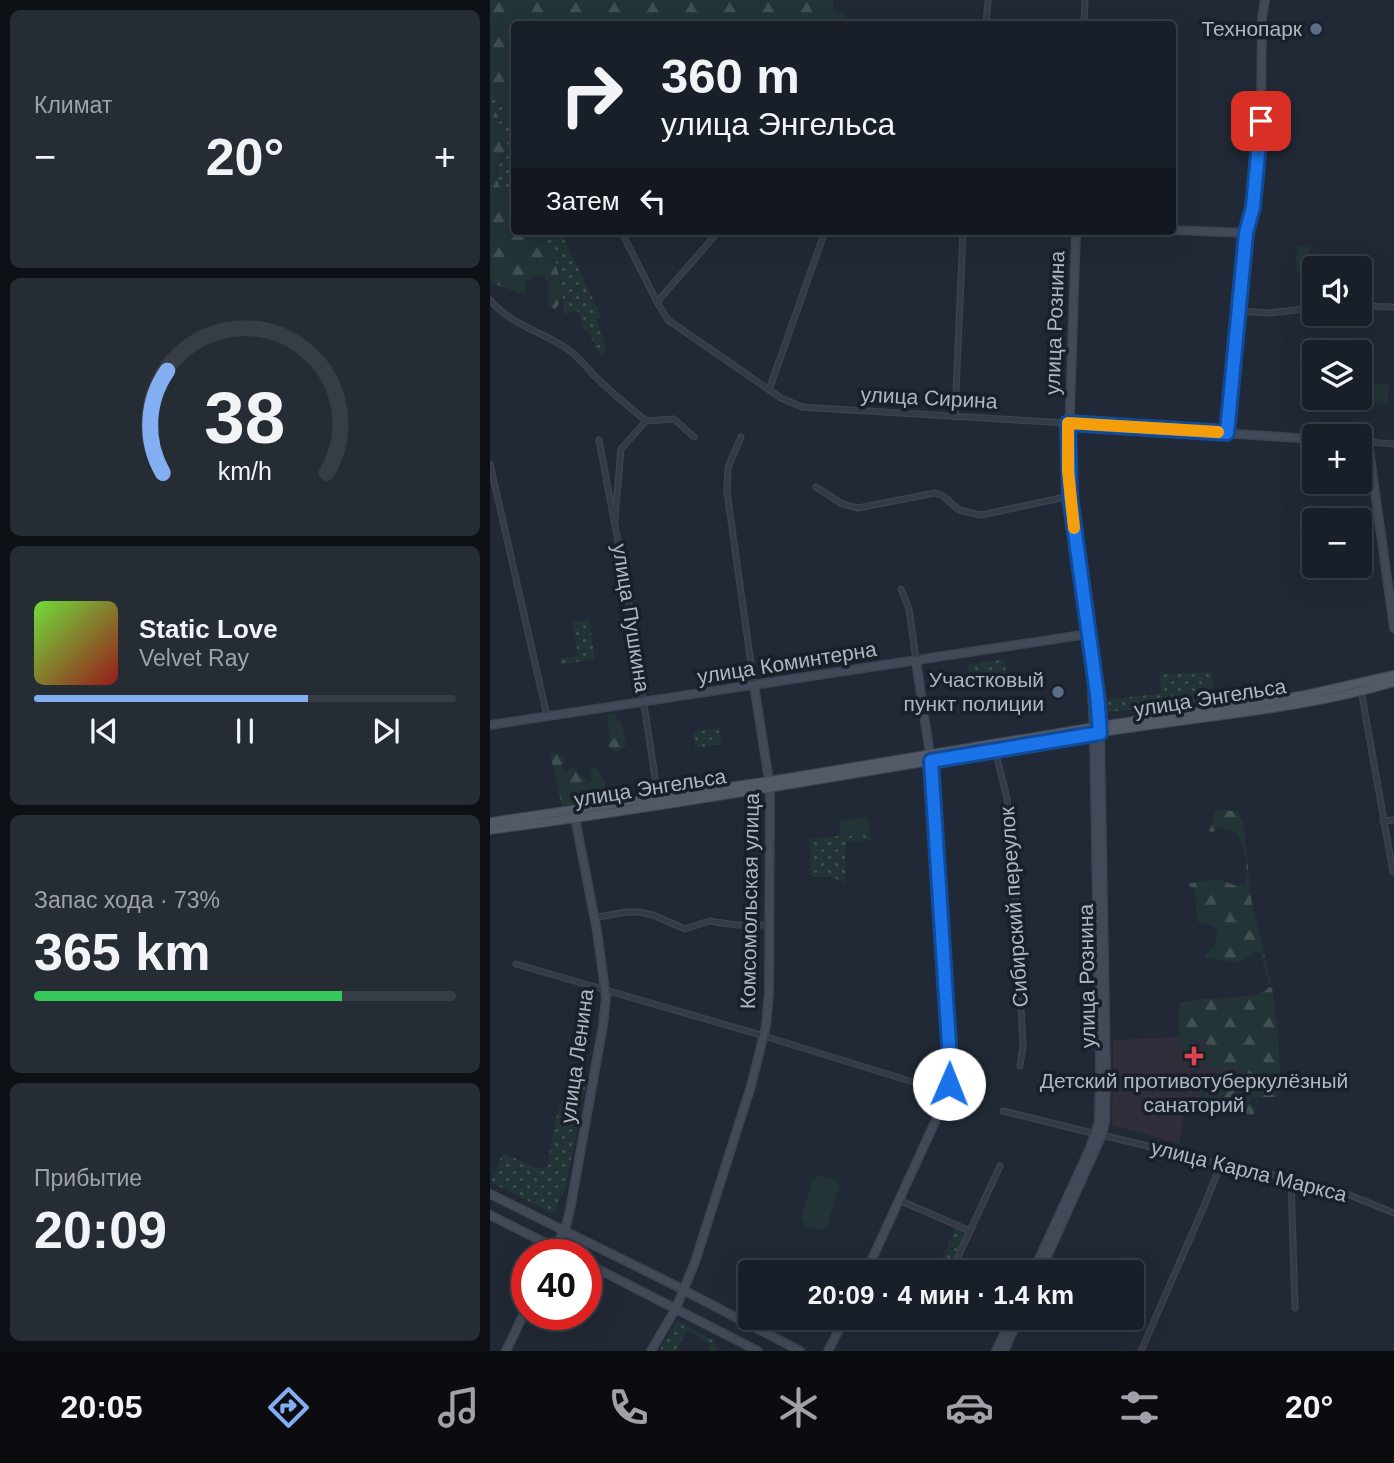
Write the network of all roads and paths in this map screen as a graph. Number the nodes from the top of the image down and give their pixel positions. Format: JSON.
{"nodes":[{"id":1,"x":988,"y":0,"type":"edge"},
{"id":2,"x":1085,"y":0,"type":"edge"},
{"id":3,"x":1263,"y":0,"type":"edge"},
{"id":4,"x":986,"y":21,"type":"edge"},
{"id":5,"x":1084,"y":21,"type":"edge"},
{"id":6,"x":1176,"y":230,"type":"edge"},
{"id":7,"x":1246,"y":233,"type":"junction"},
{"id":8,"x":623,"y":235,"type":"edge"},
{"id":9,"x":716,"y":235,"type":"edge"},
{"id":10,"x":824,"y":235,"type":"edge"},
{"id":11,"x":963,"y":235,"type":"edge"},
{"id":12,"x":1076,"y":235,"type":"edge"},
{"id":13,"x":490,"y":300,"type":"edge"},
{"id":14,"x":657,"y":302,"type":"junction"},
{"id":15,"x":1372,"y":306,"type":"edge"},
{"id":16,"x":1394,"y":307,"type":"edge"},
{"id":17,"x":1302,"y":309,"type":"edge"},
{"id":18,"x":1238,"y":311,"type":"junction"},
{"id":19,"x":769,"y":390,"type":"junction"},
{"id":20,"x":955,"y":417,"type":"junction"},
{"id":21,"x":646,"y":421,"type":"junction"},
{"id":22,"x":1068,"y":423,"type":"junction"},
{"id":23,"x":1227,"y":433,"type":"junction"},
{"id":24,"x":694,"y":437,"type":"dead end"},
{"id":25,"x":741,"y":437,"type":"dead end"},
{"id":26,"x":1302,"y":438,"type":"edge"},
{"id":27,"x":599,"y":440,"type":"dead end"},
{"id":28,"x":1372,"y":443,"type":"edge"},
{"id":29,"x":1394,"y":444,"type":"edge"},
{"id":30,"x":490,"y":464,"type":"edge"},
{"id":31,"x":816,"y":487,"type":"dead end"},
{"id":32,"x":1372,"y":492,"type":"edge"},
{"id":33,"x":1070,"y":496,"type":"junction"},
{"id":34,"x":615,"y":520,"type":"junction"},
{"id":35,"x":901,"y":589,"type":"dead end"},
{"id":36,"x":1394,"y":628,"type":"edge"},
{"id":37,"x":1088,"y":634,"type":"junction"},
{"id":38,"x":916,"y":661,"type":"junction"},
{"id":39,"x":1394,"y":675,"type":"edge"},
{"id":40,"x":1394,"y":682,"type":"edge"},
{"id":41,"x":1376,"y":683,"type":"junction"},
{"id":42,"x":754,"y":685,"type":"junction"},
{"id":43,"x":1360,"y":687,"type":"junction"},
{"id":44,"x":644,"y":702,"type":"junction"},
{"id":45,"x":547,"y":717,"type":"junction"},
{"id":46,"x":490,"y":725,"type":"edge"},
{"id":47,"x":1097,"y":730,"type":"junction"},
{"id":48,"x":995,"y":750,"type":"junction"},
{"id":49,"x":931,"y":758,"type":"junction"},
{"id":50,"x":769,"y":784,"type":"junction"},
{"id":51,"x":659,"y":798,"type":"junction"},
{"id":52,"x":574,"y":814,"type":"junction"},
{"id":53,"x":1394,"y":820,"type":"edge"},
{"id":54,"x":1383,"y":821,"type":"junction"},
{"id":55,"x":490,"y":822,"type":"edge"},
{"id":56,"x":490,"y":830,"type":"edge"},
{"id":57,"x":1393,"y":872,"type":"edge"},
{"id":58,"x":594,"y":918,"type":"junction"},
{"id":59,"x":770,"y":925,"type":"junction"},
{"id":60,"x":516,"y":964,"type":"dead end"},
{"id":61,"x":606,"y":989,"type":"junction"},
{"id":62,"x":764,"y":1035,"type":"junction"},
{"id":63,"x":1020,"y":1066,"type":"dead end"},
{"id":64,"x":949,"y":1093,"type":"junction"},
{"id":65,"x":1003,"y":1111,"type":"dead end"},
{"id":66,"x":1099,"y":1134,"type":"junction"},
{"id":67,"x":1221,"y":1164,"type":"junction"},
{"id":68,"x":1000,"y":1166,"type":"dead end"},
{"id":69,"x":1291,"y":1178,"type":"junction"},
{"id":70,"x":490,"y":1194,"type":"edge"},
{"id":71,"x":899,"y":1200,"type":"junction"},
{"id":72,"x":1394,"y":1213,"type":"edge"},
{"id":73,"x":490,"y":1215,"type":"edge"},
{"id":74,"x":564,"y":1231,"type":"junction"},
{"id":75,"x":970,"y":1231,"type":"junction"},
{"id":76,"x":533,"y":1239,"type":"edge"},
{"id":77,"x":560,"y":1239,"type":"edge"},
{"id":78,"x":872,"y":1260,"type":"edge"},
{"id":79,"x":957,"y":1260,"type":"edge"},
{"id":80,"x":1039,"y":1260,"type":"edge"},
{"id":81,"x":1045,"y":1260,"type":"edge"},
{"id":82,"x":602,"y":1271,"type":"edge"},
{"id":83,"x":684,"y":1290,"type":"junction"},
{"id":84,"x":676,"y":1308,"type":"junction"},
{"id":85,"x":1295,"y":1308,"type":"dead end"},
{"id":86,"x":516,"y":1330,"type":"edge"},
{"id":87,"x":839,"y":1330,"type":"edge"},
{"id":88,"x":1006,"y":1330,"type":"edge"},
{"id":89,"x":1014,"y":1330,"type":"edge"},
{"id":90,"x":506,"y":1351,"type":"edge"},
{"id":91,"x":651,"y":1351,"type":"edge"},
{"id":92,"x":758,"y":1351,"type":"edge"},
{"id":93,"x":800,"y":1351,"type":"edge"},
{"id":94,"x":828,"y":1351,"type":"edge"},
{"id":95,"x":996,"y":1351,"type":"edge"},
{"id":96,"x":1004,"y":1351,"type":"edge"},
{"id":97,"x":1141,"y":1351,"type":"edge"}],
"edges":[{"from":1,"to":4,"type":"street"},
{"from":2,"to":5,"type":"street"},
{"from":3,"to":7,"type":"street"},
{"from":6,"to":7,"type":"street"},
{"from":7,"to":18,"type":"street"},
{"from":8,"to":14,"type":"street","name":"улица Сирина"},
{"from":9,"to":14,"type":"street"},
{"from":10,"to":19,"type":"street"},
{"from":11,"to":20,"type":"street"},
{"from":12,"to":22,"type":"street","name":"улица Рознина"},
{"from":13,"to":21,"type":"street"},
{"from":14,"to":19,"type":"street","name":"улица Сирина"},
{"from":15,"to":16,"type":"street"},
{"from":17,"to":18,"type":"street"},
{"from":18,"to":23,"type":"street"},
{"from":19,"to":20,"type":"street","name":"улица Сирина"},
{"from":20,"to":22,"type":"street","name":"улица Сирина"},
{"from":21,"to":24,"type":"street"},
{"from":21,"to":34,"type":"street"},
{"from":22,"to":23,"type":"street","name":"улица Сирина"},
{"from":22,"to":33,"type":"street","name":"улица Рознина"},
{"from":23,"to":26,"type":"street","name":"улица Сирина"},
{"from":25,"to":42,"type":"street","name":"Комсомольская улица"},
{"from":27,"to":34,"type":"street","name":"улица Пушкина"},
{"from":28,"to":29,"type":"street"},
{"from":30,"to":45,"type":"street"},
{"from":31,"to":33,"type":"street"},
{"from":32,"to":36,"type":"street"},
{"from":33,"to":37,"type":"street","name":"улица Рознина"},
{"from":34,"to":44,"type":"street","name":"улица Пушкина"},
{"from":35,"to":38,"type":"street"},
{"from":37,"to":38,"type":"street","name":"улица Коминтерна"},
{"from":37,"to":47,"type":"street","name":"улица Рознина"},
{"from":38,"to":42,"type":"street","name":"улица Коминтерна"},
{"from":38,"to":49,"type":"street"},
{"from":39,"to":41,"type":"main road","name":"улица Энгельса"},
{"from":40,"to":41,"type":"main road","name":"улица Энгельса"},
{"from":41,"to":43,"type":"main road","name":"улица Энгельса"},
{"from":42,"to":44,"type":"street","name":"улица Коминтерна"},
{"from":42,"to":50,"type":"street","name":"Комсомольская улица"},
{"from":43,"to":47,"type":"main road","name":"улица Энгельса"},
{"from":43,"to":54,"type":"street"},
{"from":44,"to":45,"type":"street","name":"улица Коминтерна"},
{"from":44,"to":51,"type":"street","name":"улица Пушкина"},
{"from":45,"to":46,"type":"street","name":"улица Коминтерна"},
{"from":47,"to":48,"type":"main road","name":"улица Энгельса"},
{"from":47,"to":49,"type":"main road","name":"улица Энгельса"},
{"from":47,"to":66,"type":"street","name":"улица Рознина"},
{"from":48,"to":49,"type":"main road","name":"улица Энгельса"},
{"from":48,"to":63,"type":"street","name":"Сибирский переулок"},
{"from":49,"to":50,"type":"main road","name":"улица Энгельса"},
{"from":49,"to":64,"type":"street"},
{"from":50,"to":51,"type":"main road","name":"улица Энгельса"},
{"from":50,"to":52,"type":"main road","name":"улица Энгельса"},
{"from":50,"to":59,"type":"street","name":"Комсомольская улица"},
{"from":51,"to":52,"type":"main road","name":"улица Энгельса"},
{"from":52,"to":55,"type":"main road","name":"улица Энгельса"},
{"from":52,"to":56,"type":"main road","name":"улица Энгельса"},
{"from":52,"to":58,"type":"street","name":"улица Ленина"},
{"from":53,"to":54,"type":"street"},
{"from":54,"to":57,"type":"street"},
{"from":58,"to":59,"type":"street"},
{"from":58,"to":61,"type":"street","name":"улица Ленина"},
{"from":59,"to":62,"type":"street","name":"Комсомольская улица"},
{"from":60,"to":61,"type":"street"},
{"from":61,"to":62,"type":"street"},
{"from":61,"to":74,"type":"street","name":"улица Ленина"},
{"from":62,"to":64,"type":"street"},
{"from":62,"to":83,"type":"street","name":"Комсомольская улица"},
{"from":64,"to":71,"type":"street"},
{"from":65,"to":66,"type":"street","name":"улица Карла Маркса"},
{"from":66,"to":67,"type":"street","name":"улица Карла Маркса"},
{"from":66,"to":80,"type":"street","name":"улица Рознина"},
{"from":66,"to":81,"type":"street","name":"улица Рознина"},
{"from":67,"to":69,"type":"street","name":"улица Карла Маркса"},
{"from":67,"to":97,"type":"street"},
{"from":68,"to":75,"type":"street"},
{"from":69,"to":72,"type":"street","name":"улица Карла Маркса"},
{"from":69,"to":85,"type":"street"},
{"from":70,"to":74,"type":"street"},
{"from":71,"to":75,"type":"street"},
{"from":71,"to":78,"type":"street"},
{"from":73,"to":76,"type":"street"},
{"from":74,"to":77,"type":"street","name":"улица Ленина"},
{"from":74,"to":83,"type":"street"},
{"from":75,"to":79,"type":"street"},
{"from":82,"to":84,"type":"street"},
{"from":83,"to":84,"type":"street","name":"Комсомольская улица"},
{"from":83,"to":93,"type":"street"},
{"from":84,"to":91,"type":"street","name":"Комсомольская улица"},
{"from":84,"to":92,"type":"street"},
{"from":86,"to":90,"type":"street"},
{"from":87,"to":94,"type":"street"},
{"from":88,"to":95,"type":"street"},
{"from":89,"to":96,"type":"street"}]}
